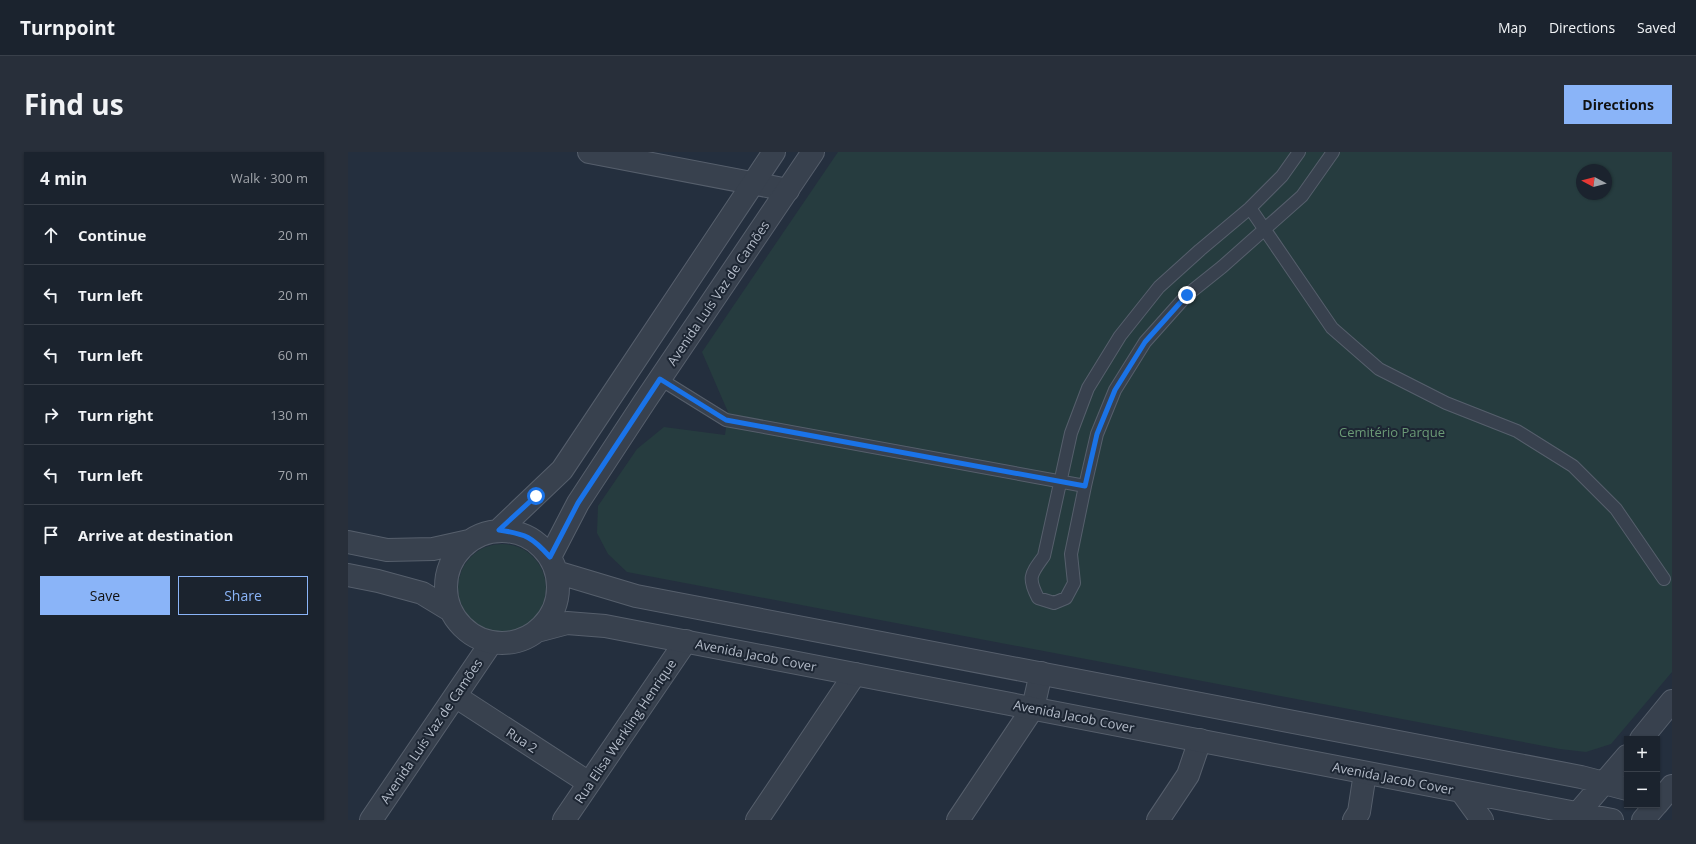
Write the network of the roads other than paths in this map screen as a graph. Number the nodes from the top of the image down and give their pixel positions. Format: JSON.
{"nodes":[{"id":1,"x":589,"y":152,"type":"edge"},
{"id":2,"x":774,"y":152,"type":"edge"},
{"id":3,"x":813,"y":152,"type":"edge"},
{"id":4,"x":1299,"y":152,"type":"edge"},
{"id":5,"x":1333,"y":152,"type":"edge"},
{"id":6,"x":753,"y":184,"type":"junction"},
{"id":7,"x":788,"y":190,"type":"junction"},
{"id":8,"x":1250,"y":208,"type":"junction"},
{"id":9,"x":1264,"y":229,"type":"junction"},
{"id":10,"x":660,"y":379,"type":"junction"},
{"id":11,"x":1060,"y":482,"type":"junction"},
{"id":12,"x":1085,"y":486,"type":"junction"},
{"id":13,"x":499,"y":530,"type":"junction"},
{"id":14,"x":469,"y":541,"type":"junction"},
{"id":15,"x":348,"y":542,"type":"edge"},
{"id":16,"x":553,"y":565,"type":"junction"},
{"id":17,"x":348,"y":575,"type":"edge"},
{"id":18,"x":1664,"y":579,"type":"dead end"},
{"id":19,"x":450,"y":610,"type":"junction"},
{"id":20,"x":537,"y":631,"type":"junction"},
{"id":21,"x":686,"y":641,"type":"junction"},
{"id":22,"x":492,"y":643,"type":"junction"},
{"id":23,"x":1041,"y":673,"type":"junction"},
{"id":24,"x":855,"y":674,"type":"junction"},
{"id":25,"x":455,"y":696,"type":"junction"},
{"id":26,"x":1672,"y":701,"type":"edge"},
{"id":27,"x":1033,"y":708,"type":"junction"},
{"id":28,"x":1643,"y":736,"type":"edge"},
{"id":29,"x":1200,"y":740,"type":"junction"},
{"id":30,"x":1624,"y":760,"type":"edge"},
{"id":31,"x":1365,"y":772,"type":"junction"},
{"id":32,"x":1605,"y":782,"type":"junction"},
{"id":33,"x":589,"y":783,"type":"junction"},
{"id":34,"x":1624,"y":788,"type":"edge"},
{"id":35,"x":1461,"y":791,"type":"junction"},
{"id":36,"x":1661,"y":798,"type":"edge"},
{"id":37,"x":1575,"y":817,"type":"edge"},
{"id":38,"x":371,"y":820,"type":"edge"},
{"id":39,"x":564,"y":820,"type":"edge"},
{"id":40,"x":757,"y":820,"type":"edge"},
{"id":41,"x":958,"y":820,"type":"edge"},
{"id":42,"x":1158,"y":820,"type":"edge"},
{"id":43,"x":1354,"y":820,"type":"edge"},
{"id":44,"x":1482,"y":820,"type":"edge"},
{"id":45,"x":1612,"y":820,"type":"edge"},
{"id":46,"x":1643,"y":820,"type":"edge"}],
"edges":[{"from":1,"to":6,"type":"street"},
{"from":2,"to":6,"type":"street"},
{"from":3,"to":7,"type":"street","name":"Avenida Luís Vaz de Camões"},
{"from":4,"to":8,"type":"lane"},
{"from":5,"to":9,"type":"lane"},
{"from":6,"to":7,"type":"street"},
{"from":6,"to":13,"type":"street"},
{"from":7,"to":10,"type":"street","name":"Avenida Luís Vaz de Camões"},
{"from":8,"to":9,"type":"lane"},
{"from":8,"to":11,"type":"lane"},
{"from":9,"to":12,"type":"lane"},
{"from":9,"to":18,"type":"lane"},
{"from":10,"to":11,"type":"lane"},
{"from":10,"to":16,"type":"street","name":"Avenida Luís Vaz de Camões"},
{"from":11,"to":12,"type":"lane"},
{"from":11,"to":12,"type":"lane"},
{"from":13,"to":14,"type":"street"},
{"from":13,"to":16,"type":"street"},
{"from":14,"to":15,"type":"street"},
{"from":14,"to":19,"type":"street"},
{"from":16,"to":20,"type":"street"},
{"from":16,"to":23,"type":"street"},
{"from":17,"to":19,"type":"street"},
{"from":19,"to":22,"type":"street"},
{"from":20,"to":21,"type":"street","name":"Avenida Jacob Cover"},
{"from":20,"to":22,"type":"street"},
{"from":21,"to":24,"type":"street","name":"Avenida Jacob Cover"},
{"from":21,"to":33,"type":"street","name":"Rua Elisa Werkling Henrique"},
{"from":22,"to":25,"type":"street","name":"Avenida Luís Vaz de Camões"},
{"from":23,"to":27,"type":"street"},
{"from":23,"to":32,"type":"street"},
{"from":24,"to":27,"type":"street","name":"Avenida Jacob Cover"},
{"from":24,"to":40,"type":"street"},
{"from":25,"to":33,"type":"street","name":"Rua 2"},
{"from":25,"to":38,"type":"street","name":"Avenida Luís Vaz de Camões"},
{"from":26,"to":28,"type":"street"},
{"from":27,"to":29,"type":"street","name":"Avenida Jacob Cover"},
{"from":27,"to":41,"type":"street"},
{"from":29,"to":31,"type":"street","name":"Avenida Jacob Cover"},
{"from":29,"to":42,"type":"street"},
{"from":30,"to":32,"type":"street"},
{"from":31,"to":35,"type":"street","name":"Avenida Jacob Cover"},
{"from":31,"to":43,"type":"street"},
{"from":32,"to":34,"type":"street"},
{"from":32,"to":37,"type":"street"},
{"from":33,"to":39,"type":"street","name":"Rua Elisa Werkling Henrique"},
{"from":35,"to":37,"type":"street","name":"Avenida Jacob Cover"},
{"from":35,"to":44,"type":"street"},
{"from":36,"to":46,"type":"street"},
{"from":37,"to":45,"type":"street","name":"Avenida Jacob Cover"}]}
